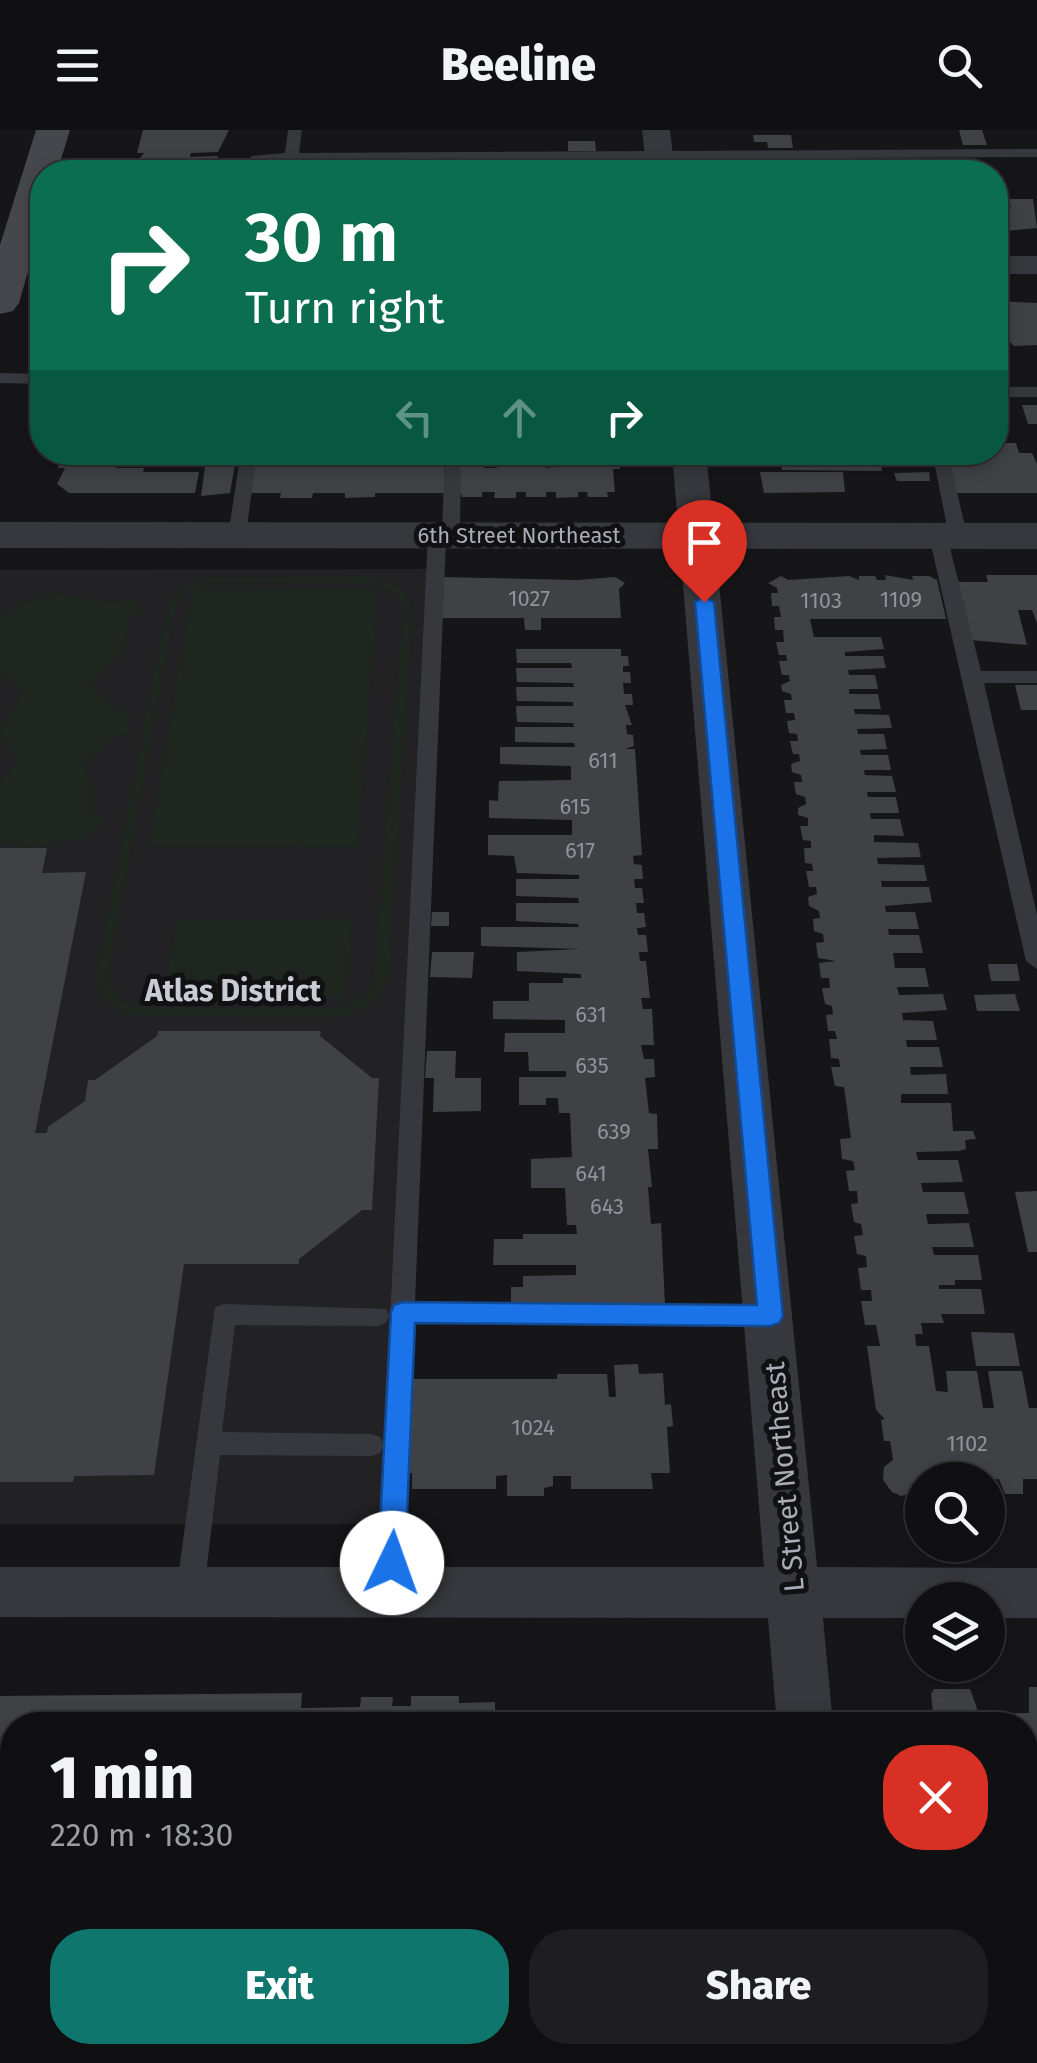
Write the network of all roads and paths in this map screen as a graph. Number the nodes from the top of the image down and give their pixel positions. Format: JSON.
{"nodes":[{"id":1,"x":53,"y":130,"type":"edge"},
{"id":2,"x":294,"y":130,"type":"edge"},
{"id":3,"x":658,"y":152,"type":"edge"},
{"id":4,"x":1037,"y":154,"type":"edge"},
{"id":5,"x":292,"y":157,"type":"junction"},
{"id":6,"x":45,"y":160,"type":"edge"},
{"id":7,"x":256,"y":160,"type":"edge"},
{"id":8,"x":30,"y":218,"type":"edge"},
{"id":9,"x":18,"y":264,"type":"edge"},
{"id":10,"x":1008,"y":265,"type":"edge"},
{"id":11,"x":1037,"y":265,"type":"edge"},
{"id":12,"x":0,"y":303,"type":"edge"},
{"id":13,"x":0,"y":378,"type":"edge"},
{"id":14,"x":30,"y":379,"type":"edge"},
{"id":15,"x":1008,"y":392,"type":"edge"},
{"id":16,"x":1037,"y":392,"type":"edge"},
{"id":17,"x":247,"y":465,"type":"edge"},
{"id":18,"x":452,"y":465,"type":"edge"},
{"id":19,"x":690,"y":465,"type":"edge"},
{"id":20,"x":941,"y":465,"type":"edge"},
{"id":21,"x":0,"y":535,"type":"edge"},
{"id":22,"x":237,"y":535,"type":"junction"},
{"id":23,"x":444,"y":535,"type":"junction"},
{"id":24,"x":697,"y":535,"type":"junction"},
{"id":25,"x":948,"y":536,"type":"junction"},
{"id":26,"x":1037,"y":536,"type":"edge"},
{"id":27,"x":1037,"y":676,"type":"edge"},
{"id":28,"x":973,"y":677,"type":"junction"},
{"id":29,"x":1037,"y":961,"type":"edge"},
{"id":30,"x":403,"y":1312,"type":"junction"},
{"id":31,"x":377,"y":1316,"type":"dead end"},
{"id":32,"x":770,"y":1316,"type":"junction"},
{"id":33,"x":208,"y":1443,"type":"junction"},
{"id":34,"x":371,"y":1445,"type":"dead end"},
{"id":35,"x":0,"y":1592,"type":"edge"},
{"id":36,"x":190,"y":1592,"type":"junction"},
{"id":37,"x":390,"y":1592,"type":"junction"},
{"id":38,"x":793,"y":1592,"type":"junction"},
{"id":39,"x":1037,"y":1593,"type":"edge"},
{"id":40,"x":804,"y":1712,"type":"edge"}],
"edges":[{"from":1,"to":6,"type":"main road"},
{"from":2,"to":5,"type":"lane"},
{"from":3,"to":4,"type":"lane"},
{"from":3,"to":5,"type":"lane"},
{"from":5,"to":7,"type":"lane"},
{"from":8,"to":9,"type":"main road"},
{"from":9,"to":12,"type":"main road"},
{"from":10,"to":11,"type":"street"},
{"from":13,"to":14,"type":"lane"},
{"from":15,"to":16,"type":"lane"},
{"from":17,"to":22,"type":"lane"},
{"from":18,"to":23,"type":"lane"},
{"from":19,"to":24,"type":"street","name":"L Street Northeast"},
{"from":20,"to":25,"type":"lane"},
{"from":21,"to":22,"type":"street","name":"6th Street Northeast"},
{"from":22,"to":23,"type":"street","name":"6th Street Northeast"},
{"from":23,"to":24,"type":"street","name":"6th Street Northeast"},
{"from":23,"to":30,"type":"lane"},
{"from":24,"to":25,"type":"street","name":"6th Street Northeast"},
{"from":24,"to":32,"type":"street","name":"L Street Northeast"},
{"from":25,"to":26,"type":"street","name":"6th Street Northeast"},
{"from":25,"to":28,"type":"lane"},
{"from":27,"to":28,"type":"lane"},
{"from":28,"to":29,"type":"lane"},
{"from":30,"to":32,"type":"lane"},
{"from":30,"to":37,"type":"lane"},
{"from":31,"to":33,"type":"lane"},
{"from":32,"to":38,"type":"street","name":"L Street Northeast"},
{"from":33,"to":34,"type":"lane"},
{"from":33,"to":36,"type":"lane"},
{"from":35,"to":36,"type":"street"},
{"from":36,"to":37,"type":"street"},
{"from":37,"to":38,"type":"street"},
{"from":38,"to":39,"type":"street"},
{"from":38,"to":40,"type":"street","name":"L Street Northeast"}]}
